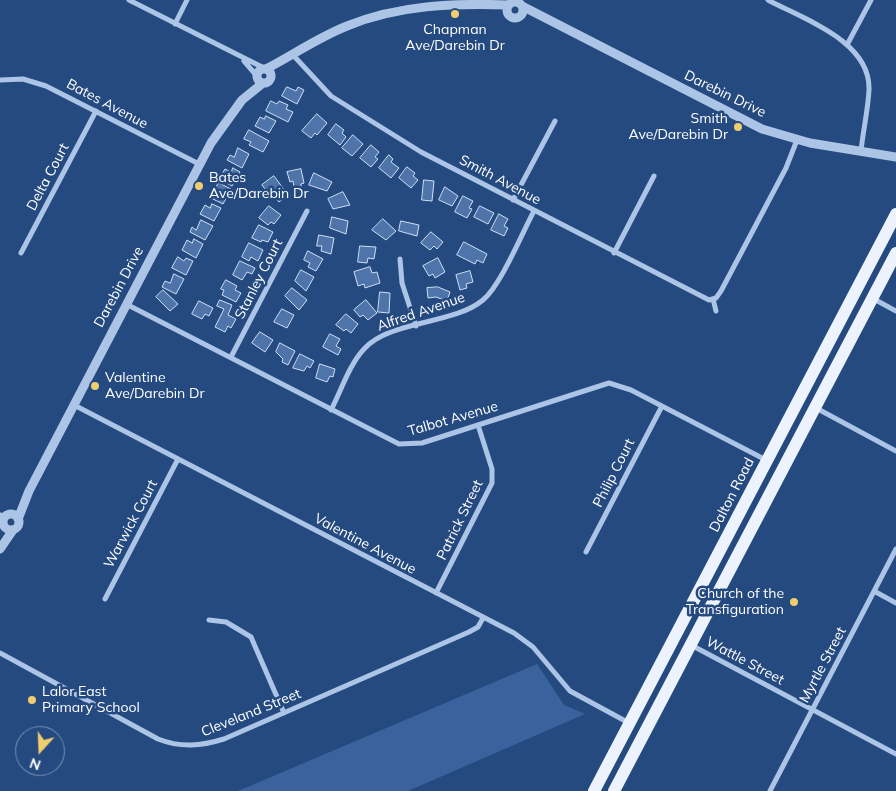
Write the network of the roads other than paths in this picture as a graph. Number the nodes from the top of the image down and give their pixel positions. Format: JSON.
{"nodes":[{"id":1,"x":129,"y":0,"type":"edge"},
{"id":2,"x":187,"y":0,"type":"edge"},
{"id":3,"x":768,"y":0,"type":"edge"},
{"id":4,"x":871,"y":0,"type":"edge"},
{"id":5,"x":438,"y":3,"type":"edge"},
{"id":6,"x":522,"y":4,"type":"edge"},
{"id":7,"x":510,"y":6,"type":"edge"},
{"id":8,"x":520,"y":17,"type":"junction"},
{"id":9,"x":553,"y":23,"type":"junction"},
{"id":10,"x":174,"y":24,"type":"junction"},
{"id":11,"x":848,"y":43,"type":"junction"},
{"id":12,"x":291,"y":56,"type":"junction"},
{"id":13,"x":242,"y":58,"type":"junction"},
{"id":14,"x":261,"y":74,"type":"junction"},
{"id":15,"x":0,"y":80,"type":"edge"},
{"id":16,"x":96,"y":111,"type":"junction"},
{"id":17,"x":555,"y":121,"type":"dead end"},
{"id":18,"x":797,"y":140,"type":"junction"},
{"id":19,"x":861,"y":151,"type":"junction"},
{"id":20,"x":896,"y":157,"type":"edge"},
{"id":21,"x":200,"y":164,"type":"junction"},
{"id":22,"x":654,"y":176,"type":"dead end"},
{"id":23,"x":513,"y":200,"type":"junction"},
{"id":24,"x":307,"y":211,"type":"dead end"},
{"id":25,"x":534,"y":211,"type":"junction"},
{"id":26,"x":896,"y":214,"type":"edge"},
{"id":27,"x":21,"y":253,"type":"dead end"},
{"id":28,"x":614,"y":253,"type":"junction"},
{"id":29,"x":896,"y":253,"type":"edge"},
{"id":30,"x":400,"y":259,"type":"dead end"},
{"id":31,"x":872,"y":298,"type":"junction"},
{"id":32,"x":712,"y":300,"type":"junction"},
{"id":33,"x":126,"y":304,"type":"junction"},
{"id":34,"x":716,"y":311,"type":"dead end"},
{"id":35,"x":896,"y":311,"type":"edge"},
{"id":36,"x":416,"y":326,"type":"junction"},
{"id":37,"x":231,"y":357,"type":"junction"},
{"id":38,"x":799,"y":400,"type":"junction"},
{"id":39,"x":74,"y":405,"type":"junction"},
{"id":40,"x":662,"y":406,"type":"junction"},
{"id":41,"x":814,"y":407,"type":"junction"},
{"id":42,"x":331,"y":410,"type":"junction"},
{"id":43,"x":478,"y":425,"type":"junction"},
{"id":44,"x":896,"y":451,"type":"edge"},
{"id":45,"x":178,"y":459,"type":"junction"},
{"id":46,"x":767,"y":460,"type":"junction"},
{"id":47,"x":29,"y":491,"type":"junction"},
{"id":48,"x":18,"y":519,"type":"junction"},
{"id":49,"x":4,"y":520,"type":"edge"},
{"id":50,"x":13,"y":530,"type":"junction"},
{"id":51,"x":0,"y":540,"type":"edge"},
{"id":52,"x":0,"y":549,"type":"edge"},
{"id":53,"x":896,"y":549,"type":"edge"},
{"id":54,"x":586,"y":552,"type":"dead end"},
{"id":55,"x":874,"y":591,"type":"junction"},
{"id":56,"x":436,"y":593,"type":"junction"},
{"id":57,"x":105,"y":599,"type":"dead end"},
{"id":58,"x":896,"y":603,"type":"edge"},
{"id":59,"x":484,"y":618,"type":"junction"},
{"id":60,"x":210,"y":620,"type":"dead end"},
{"id":61,"x":690,"y":645,"type":"junction"},
{"id":62,"x":0,"y":652,"type":"edge"},
{"id":63,"x":812,"y":710,"type":"junction"},
{"id":64,"x":284,"y":713,"type":"junction"},
{"id":65,"x":630,"y":723,"type":"junction"},
{"id":66,"x":896,"y":754,"type":"edge"},
{"id":67,"x":594,"y":791,"type":"edge"},
{"id":68,"x":614,"y":791,"type":"edge"},
{"id":69,"x":770,"y":791,"type":"edge"}],
"edges":[{"from":1,"to":10,"type":"street"},
{"from":2,"to":10,"type":"street"},
{"from":3,"to":11,"type":"street"},
{"from":4,"to":11,"type":"street"},
{"from":5,"to":7,"type":"street","name":"Darebin Drive"},
{"from":5,"to":12,"type":"street","name":"Darebin Drive"},
{"from":6,"to":7,"type":"street","name":"Darebin Drive"},
{"from":6,"to":8,"type":"street"},
{"from":6,"to":9,"type":"street","name":"Darebin Drive"},
{"from":7,"to":8,"type":"street","name":"Darebin Drive"},
{"from":8,"to":9,"type":"street","name":"Darebin Drive"},
{"from":9,"to":18,"type":"street","name":"Darebin Drive"},
{"from":10,"to":13,"type":"street"},
{"from":11,"to":19,"type":"street"},
{"from":12,"to":14,"type":"street","name":"Darebin Drive"},
{"from":12,"to":14,"type":"street","name":"Darebin Drive"},
{"from":12,"to":23,"type":"street","name":"Smith Avenue"},
{"from":13,"to":14,"type":"street"},
{"from":13,"to":14,"type":"street"},
{"from":14,"to":21,"type":"street","name":"Darebin Drive"},
{"from":15,"to":16,"type":"street","name":"Bates Avenue"},
{"from":16,"to":21,"type":"street","name":"Bates Avenue"},
{"from":16,"to":27,"type":"street","name":"Delta Court"},
{"from":17,"to":23,"type":"street"},
{"from":18,"to":19,"type":"street","name":"Darebin Drive"},
{"from":18,"to":32,"type":"street"},
{"from":19,"to":20,"type":"street","name":"Darebin Drive"},
{"from":21,"to":33,"type":"street","name":"Darebin Drive"},
{"from":22,"to":28,"type":"street"},
{"from":23,"to":25,"type":"street","name":"Smith Avenue"},
{"from":24,"to":37,"type":"street","name":"Stanley Court"},
{"from":25,"to":28,"type":"street","name":"Smith Avenue"},
{"from":25,"to":36,"type":"street","name":"Alfred Avenue"},
{"from":26,"to":38,"type":"main road","name":"Dalton Road"},
{"from":28,"to":32,"type":"street","name":"Smith Avenue"},
{"from":29,"to":31,"type":"main road"},
{"from":30,"to":36,"type":"street"},
{"from":31,"to":35,"type":"street"},
{"from":31,"to":41,"type":"main road"},
{"from":32,"to":34,"type":"street"},
{"from":33,"to":37,"type":"street","name":"Talbot Avenue"},
{"from":33,"to":39,"type":"street","name":"Darebin Drive"},
{"from":36,"to":42,"type":"street","name":"Alfred Avenue"},
{"from":37,"to":42,"type":"street","name":"Talbot Avenue"},
{"from":38,"to":41,"type":"main road"},
{"from":38,"to":46,"type":"main road","name":"Dalton Road"},
{"from":39,"to":45,"type":"street","name":"Valentine Avenue"},
{"from":39,"to":47,"type":"street","name":"Darebin Drive"},
{"from":40,"to":43,"type":"street","name":"Talbot Avenue"},
{"from":40,"to":46,"type":"street","name":"Talbot Avenue"},
{"from":40,"to":54,"type":"street","name":"Philip Court"},
{"from":41,"to":44,"type":"street"},
{"from":41,"to":61,"type":"main road"},
{"from":42,"to":43,"type":"street","name":"Talbot Avenue"},
{"from":43,"to":56,"type":"street","name":"Patrick Street"},
{"from":45,"to":56,"type":"street","name":"Valentine Avenue"},
{"from":45,"to":57,"type":"street","name":"Warwick Court"},
{"from":46,"to":65,"type":"main road","name":"Dalton Road"},
{"from":47,"to":48,"type":"street","name":"Darebin Drive"},
{"from":47,"to":49,"type":"street","name":"Darebin Drive"},
{"from":48,"to":49,"type":"street"},
{"from":48,"to":50,"type":"street","name":"Darebin Drive"},
{"from":49,"to":50,"type":"street"},
{"from":49,"to":51,"type":"street","name":"Darebin Drive"},
{"from":50,"to":52,"type":"street"},
{"from":53,"to":55,"type":"street","name":"Myrtle Street"},
{"from":55,"to":58,"type":"street"},
{"from":55,"to":63,"type":"street","name":"Myrtle Street"},
{"from":56,"to":59,"type":"street","name":"Valentine Avenue"},
{"from":59,"to":64,"type":"street","name":"Cleveland Street"},
{"from":59,"to":65,"type":"street","name":"Valentine Avenue"},
{"from":60,"to":64,"type":"street"},
{"from":61,"to":63,"type":"street","name":"Wattle Street"},
{"from":61,"to":68,"type":"main road"},
{"from":62,"to":64,"type":"street","name":"Cleveland Street"},
{"from":63,"to":66,"type":"street","name":"Wattle Street"},
{"from":63,"to":69,"type":"street","name":"Myrtle Street"},
{"from":65,"to":67,"type":"main road","name":"Dalton Road"}]}
